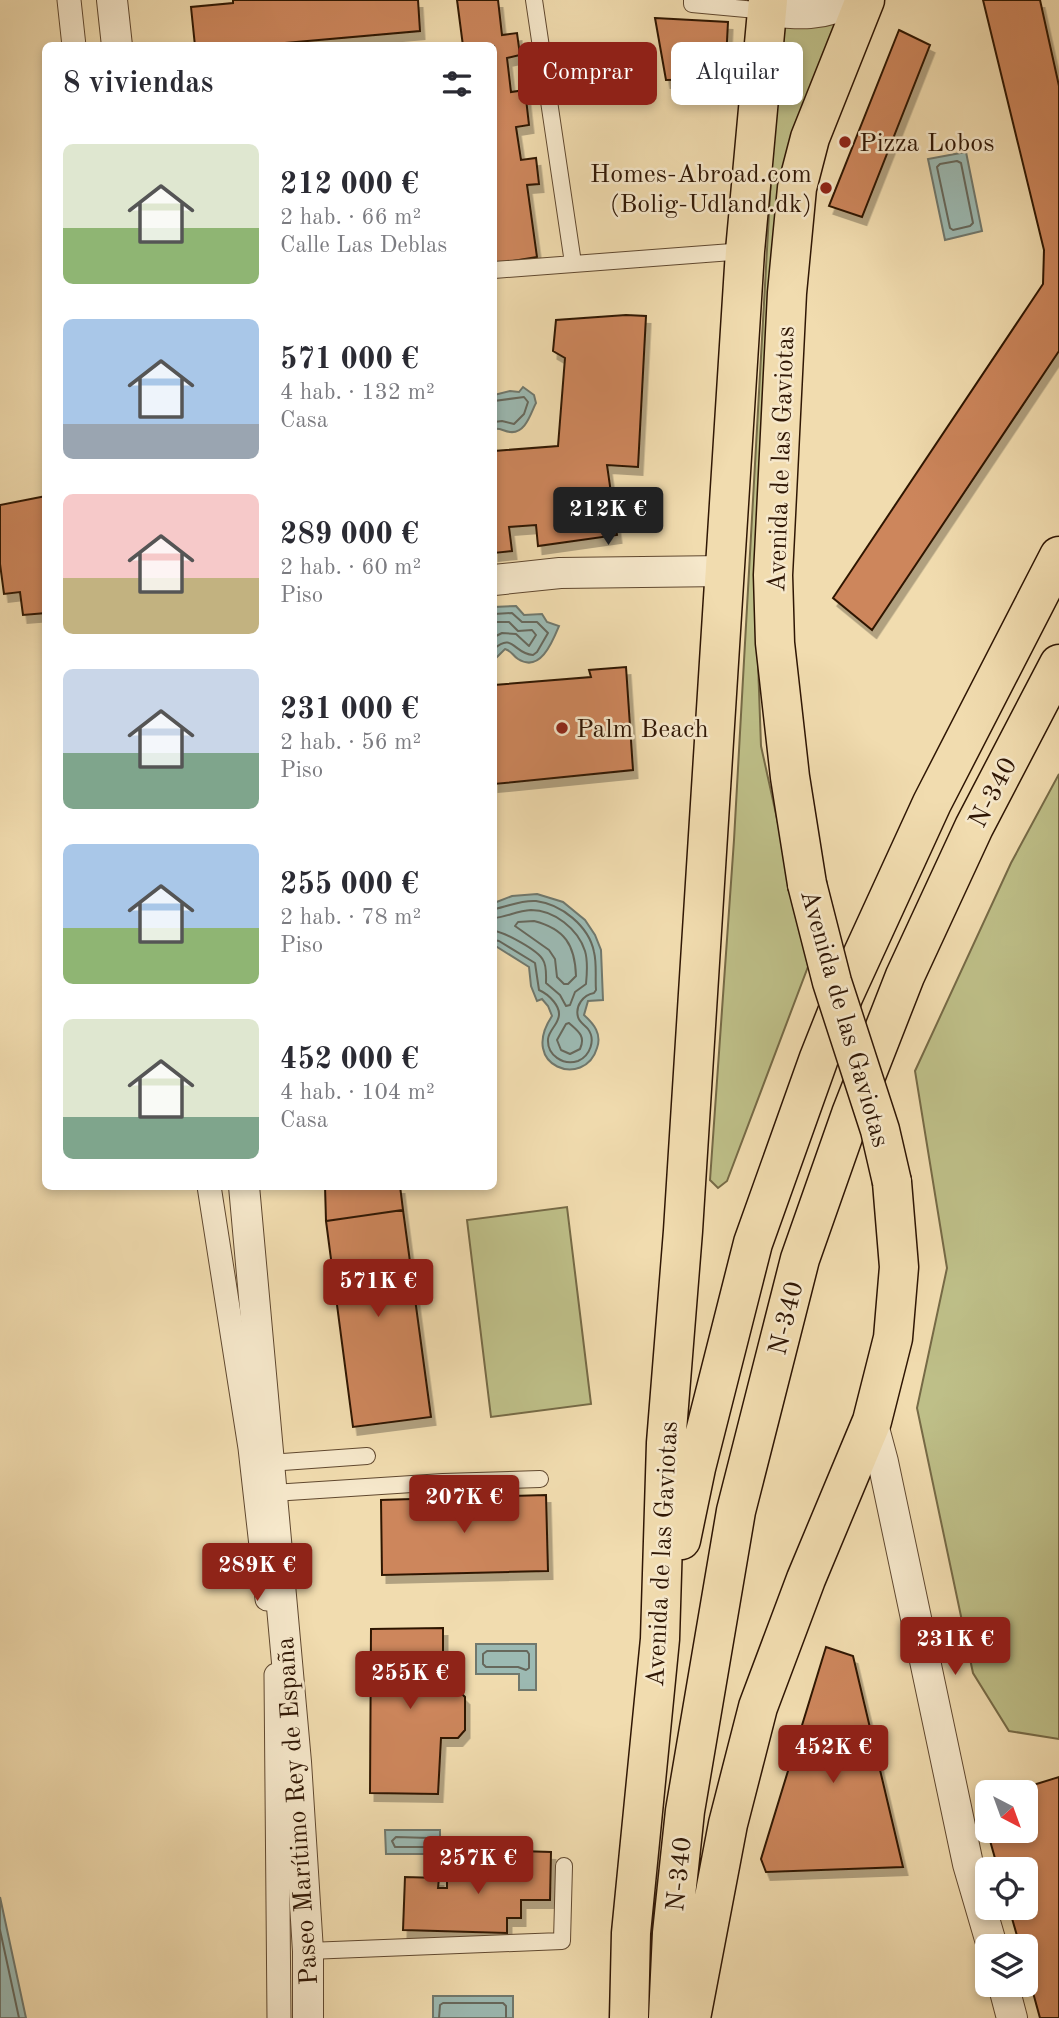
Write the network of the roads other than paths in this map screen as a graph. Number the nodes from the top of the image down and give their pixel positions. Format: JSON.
{"nodes":[{"id":1,"x":69,"y":0,"type":"edge"},
{"id":2,"x":111,"y":0,"type":"edge"},
{"id":3,"x":534,"y":0,"type":"edge"},
{"id":4,"x":692,"y":0,"type":"edge"},
{"id":5,"x":851,"y":0,"type":"edge"},
{"id":6,"x":865,"y":0,"type":"edge"},
{"id":7,"x":767,"y":6,"type":"edge"},
{"id":8,"x":74,"y":42,"type":"edge"},
{"id":9,"x":116,"y":42,"type":"edge"},
{"id":10,"x":745,"y":251,"type":"junction"},
{"id":11,"x":573,"y":262,"type":"junction"},
{"id":12,"x":497,"y":270,"type":"edge"},
{"id":13,"x":1059,"y":556,"type":"edge"},
{"id":14,"x":725,"y":571,"type":"junction"},
{"id":15,"x":497,"y":580,"type":"edge"},
{"id":16,"x":1059,"y":664,"type":"edge"},
{"id":17,"x":210,"y":1190,"type":"edge"},
{"id":18,"x":244,"y":1190,"type":"edge"},
{"id":19,"x":872,"y":1421,"type":"junction"},
{"id":20,"x":367,"y":1456,"type":"dead end"},
{"id":21,"x":269,"y":1463,"type":"junction"},
{"id":22,"x":540,"y":1479,"type":"dead end"},
{"id":23,"x":273,"y":1493,"type":"junction"},
{"id":24,"x":660,"y":1639,"type":"junction"},
{"id":25,"x":564,"y":1866,"type":"dead end"},
{"id":26,"x":988,"y":1934,"type":"edge"},
{"id":27,"x":308,"y":1951,"type":"junction"},
{"id":28,"x":1006,"y":1997,"type":"edge"},
{"id":29,"x":279,"y":2018,"type":"edge"},
{"id":30,"x":308,"y":2018,"type":"edge"},
{"id":31,"x":629,"y":2018,"type":"edge"},
{"id":32,"x":668,"y":2018,"type":"edge"},
{"id":33,"x":691,"y":2018,"type":"edge"},
{"id":34,"x":1012,"y":2018,"type":"edge"}],
"edges":[{"from":1,"to":8,"type":"street"},
{"from":2,"to":9,"type":"street"},
{"from":3,"to":11,"type":"lane"},
{"from":4,"to":7,"type":"lane"},
{"from":5,"to":7,"type":"street"},
{"from":6,"to":19,"type":"main road","name":"Avenida de las Gaviotas","bridge":true},
{"from":7,"to":10,"type":"main road","name":"Avenida de las Gaviotas"},
{"from":10,"to":11,"type":"lane"},
{"from":10,"to":14,"type":"main road","name":"Avenida de las Gaviotas"},
{"from":11,"to":12,"type":"lane"},
{"from":13,"to":24,"type":"main road","name":"N-340"},
{"from":14,"to":15,"type":"street"},
{"from":14,"to":24,"type":"main road","name":"Avenida de las Gaviotas"},
{"from":16,"to":32,"type":"main road","name":"N-340"},
{"from":17,"to":29,"type":"street"},
{"from":18,"to":21,"type":"street","name":"Paseo Marítimo Rey de España"},
{"from":19,"to":26,"type":"street"},
{"from":19,"to":33,"type":"main road","name":"Avenida de las Gaviotas"},
{"from":20,"to":21,"type":"lane"},
{"from":21,"to":23,"type":"street","name":"Paseo Marítimo Rey de España"},
{"from":22,"to":23,"type":"lane"},
{"from":23,"to":27,"type":"street","name":"Paseo Marítimo Rey de España"},
{"from":24,"to":31,"type":"main road","name":"Avenida de las Gaviotas"},
{"from":25,"to":27,"type":"lane"},
{"from":27,"to":30,"type":"street","name":"Paseo Marítimo Rey de España"},
{"from":28,"to":34,"type":"street"}]}
